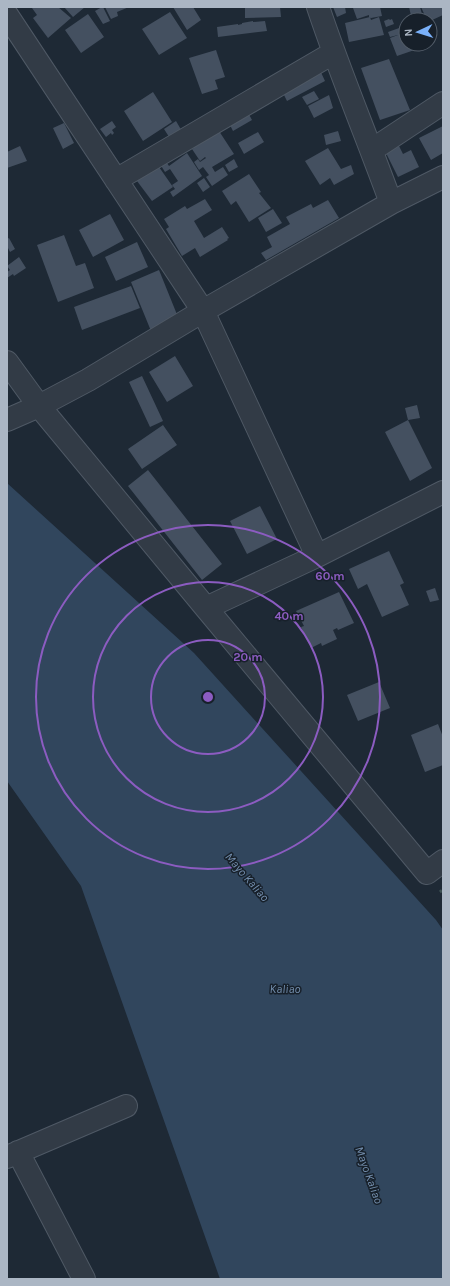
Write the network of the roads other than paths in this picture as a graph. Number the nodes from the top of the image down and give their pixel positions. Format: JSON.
{"nodes":[{"id":1,"x":318,"y":7,"type":"edge"},
{"id":2,"x":7,"y":15,"type":"edge"},
{"id":3,"x":333,"y":53,"type":"junction"},
{"id":4,"x":443,"y":103,"type":"edge"},
{"id":5,"x":372,"y":150,"type":"junction"},
{"id":6,"x":443,"y":177,"type":"edge"},
{"id":7,"x":116,"y":180,"type":"junction"},
{"id":8,"x":391,"y":203,"type":"junction"},
{"id":9,"x":202,"y":311,"type":"junction"},
{"id":10,"x":7,"y":362,"type":"edge"},
{"id":11,"x":39,"y":406,"type":"junction"},
{"id":12,"x":7,"y":420,"type":"edge"},
{"id":13,"x":443,"y":492,"type":"edge"},
{"id":14,"x":317,"y":556,"type":"junction"},
{"id":15,"x":206,"y":608,"type":"junction"},
{"id":16,"x":443,"y":861,"type":"edge"},
{"id":17,"x":126,"y":1106,"type":"dead end"},
{"id":18,"x":12,"y":1155,"type":"edge"},
{"id":19,"x":84,"y":1279,"type":"edge"}],
"edges":[{"from":1,"to":3,"type":"street"},
{"from":2,"to":7,"type":"street"},
{"from":3,"to":5,"type":"street"},
{"from":3,"to":7,"type":"street"},
{"from":4,"to":5,"type":"street"},
{"from":5,"to":8,"type":"street"},
{"from":6,"to":8,"type":"street"},
{"from":7,"to":9,"type":"street"},
{"from":8,"to":9,"type":"street"},
{"from":9,"to":11,"type":"street"},
{"from":9,"to":14,"type":"street"},
{"from":10,"to":11,"type":"street"},
{"from":11,"to":12,"type":"street"},
{"from":11,"to":15,"type":"street"},
{"from":13,"to":14,"type":"street"},
{"from":14,"to":15,"type":"street"},
{"from":15,"to":16,"type":"street"},
{"from":17,"to":18,"type":"street"},
{"from":18,"to":19,"type":"street"}]}
